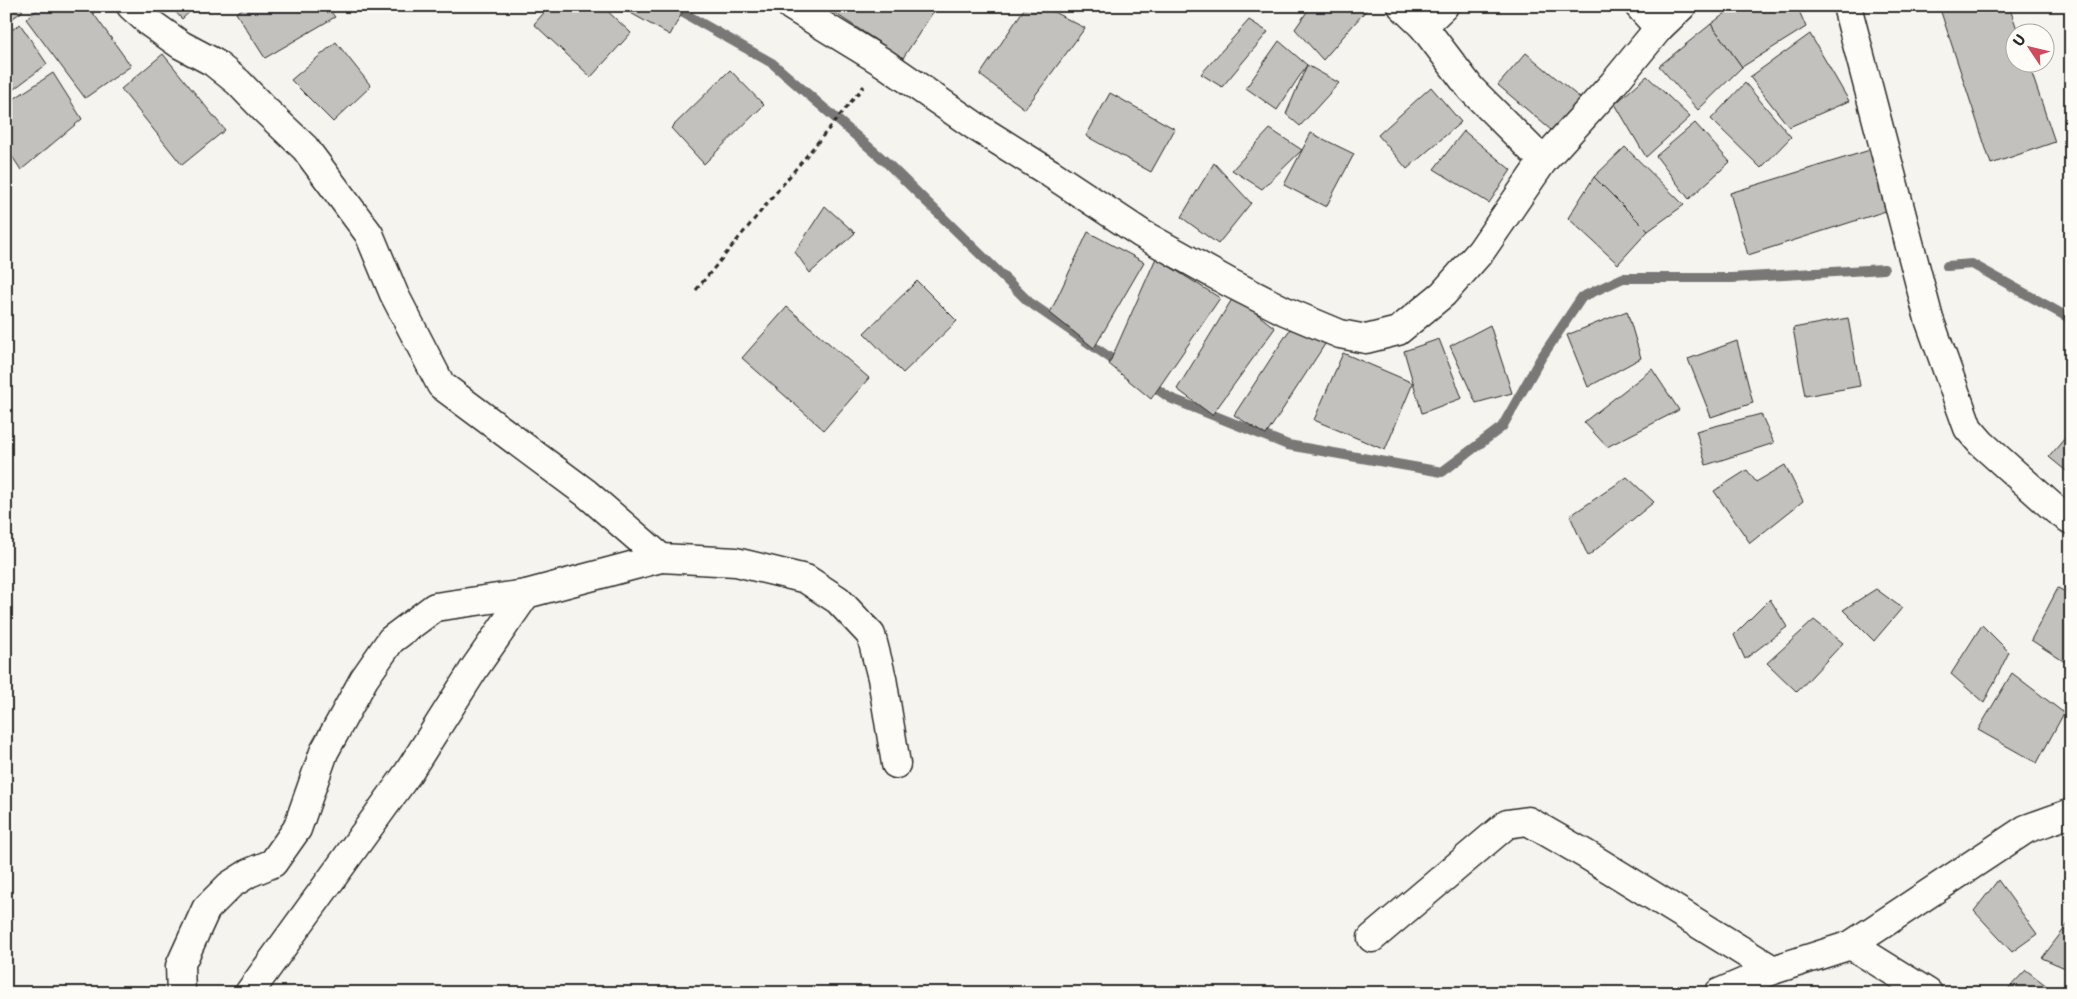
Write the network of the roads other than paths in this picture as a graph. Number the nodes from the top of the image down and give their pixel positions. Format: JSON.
{"nodes":[{"id":1,"x":131,"y":6,"type":"edge"},
{"id":2,"x":791,"y":6,"type":"edge"},
{"id":3,"x":1402,"y":6,"type":"edge"},
{"id":4,"x":1444,"y":6,"type":"edge"},
{"id":5,"x":1639,"y":6,"type":"edge"},
{"id":6,"x":1682,"y":6,"type":"edge"},
{"id":7,"x":1847,"y":6,"type":"edge"},
{"id":8,"x":1423,"y":26,"type":"junction"},
{"id":9,"x":1659,"y":28,"type":"junction"},
{"id":10,"x":1543,"y":161,"type":"junction"},
{"id":11,"x":2071,"y":520,"type":"edge"},
{"id":12,"x":661,"y":558,"type":"junction"},
{"id":13,"x":526,"y":594,"type":"junction"},
{"id":14,"x":896,"y":764,"type":"dead end"},
{"id":15,"x":2071,"y":813,"type":"edge"},
{"id":16,"x":1372,"y":938,"type":"dead end"},
{"id":17,"x":1851,"y":945,"type":"junction"},
{"id":18,"x":1773,"y":970,"type":"junction"},
{"id":19,"x":181,"y":993,"type":"edge"},
{"id":20,"x":249,"y":993,"type":"edge"},
{"id":21,"x":1719,"y":993,"type":"edge"},
{"id":22,"x":1928,"y":993,"type":"edge"}],
"edges":[{"from":1,"to":12,"type":"street"},
{"from":2,"to":10,"type":"street"},
{"from":3,"to":8,"type":"street"},
{"from":4,"to":8,"type":"street"},
{"from":5,"to":9,"type":"street"},
{"from":6,"to":9,"type":"street"},
{"from":7,"to":11,"type":"street"},
{"from":8,"to":10,"type":"street"},
{"from":9,"to":10,"type":"street"},
{"from":12,"to":13,"type":"street"},
{"from":12,"to":14,"type":"street"},
{"from":13,"to":19,"type":"street"},
{"from":13,"to":20,"type":"street"},
{"from":15,"to":17,"type":"street"},
{"from":16,"to":18,"type":"street"},
{"from":17,"to":18,"type":"street"},
{"from":17,"to":22,"type":"street"},
{"from":18,"to":21,"type":"street"}]}
